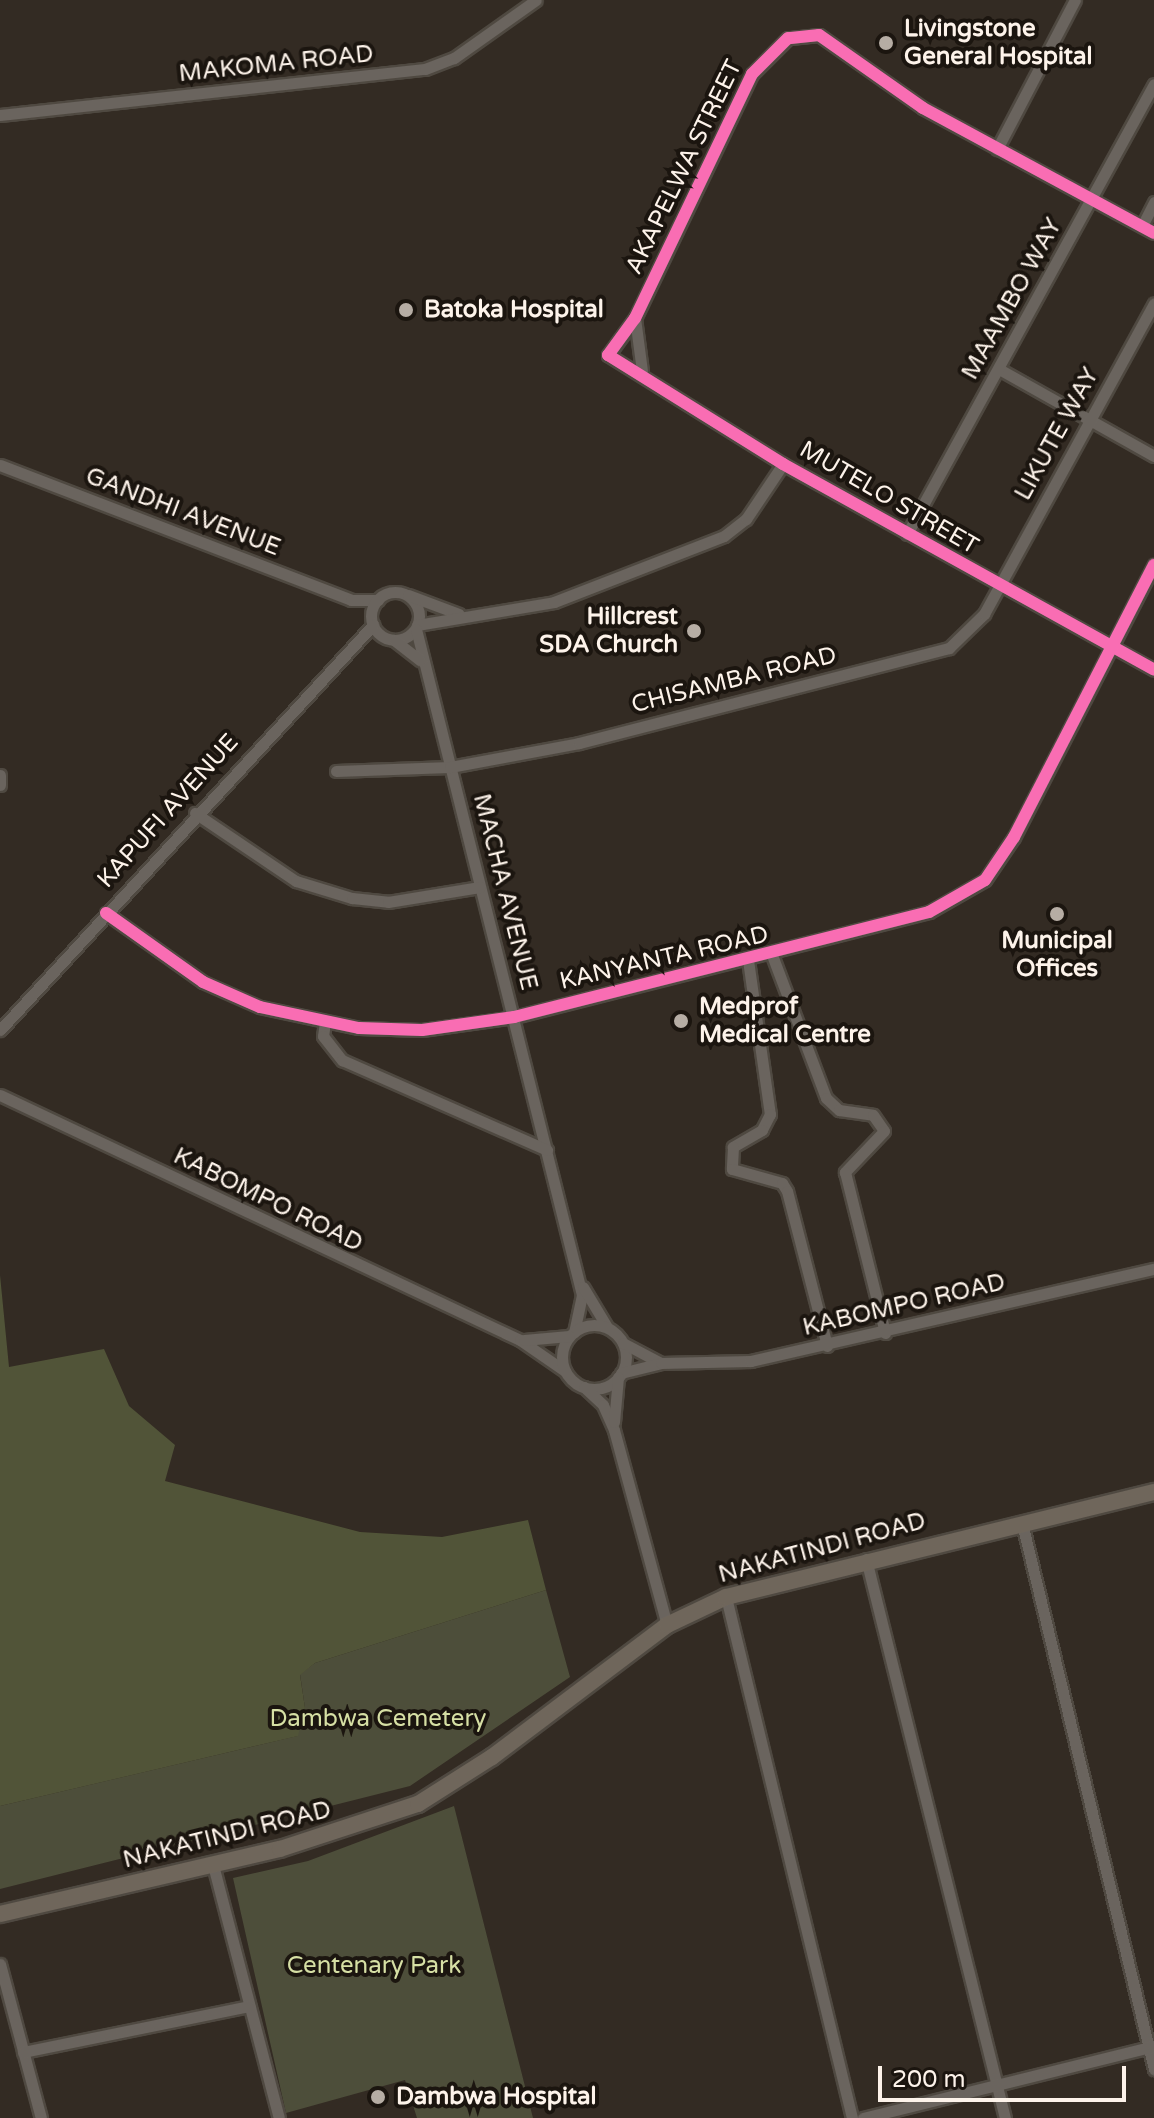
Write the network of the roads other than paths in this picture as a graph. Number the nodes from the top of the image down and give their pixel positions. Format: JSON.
{"nodes":[{"id":1,"x":536,"y":0,"type":"edge"},
{"id":2,"x":1075,"y":0,"type":"edge"},
{"id":3,"x":1154,"y":84,"type":"edge"},
{"id":4,"x":0,"y":115,"type":"edge"},
{"id":5,"x":997,"y":149,"type":"junction"},
{"id":6,"x":1092,"y":199,"type":"junction"},
{"id":7,"x":1154,"y":202,"type":"edge"},
{"id":8,"x":1142,"y":226,"type":"junction"},
{"id":9,"x":1154,"y":233,"type":"edge"},
{"id":10,"x":1154,"y":304,"type":"edge"},
{"id":11,"x":635,"y":318,"type":"junction"},
{"id":12,"x":608,"y":355,"type":"joint"},
{"id":13,"x":999,"y":369,"type":"junction"},
{"id":14,"x":642,"y":371,"type":"junction"},
{"id":15,"x":1089,"y":419,"type":"junction"},
{"id":16,"x":1154,"y":456,"type":"edge"},
{"id":17,"x":783,"y":464,"type":"junction"},
{"id":18,"x":0,"y":465,"type":"edge"},
{"id":19,"x":907,"y":534,"type":"junction"},
{"id":20,"x":1154,"y":565,"type":"edge"},
{"id":21,"x":1000,"y":586,"type":"junction"},
{"id":22,"x":405,"y":594,"type":"junction"},
{"id":23,"x":351,"y":600,"type":"junction"},
{"id":24,"x":378,"y":600,"type":"junction"},
{"id":25,"x":460,"y":614,"type":"junction"},
{"id":26,"x":372,"y":623,"type":"junction"},
{"id":27,"x":416,"y":627,"type":"junction"},
{"id":28,"x":394,"y":640,"type":"junction"},
{"id":29,"x":1109,"y":647,"type":"junction"},
{"id":30,"x":420,"y":660,"type":"junction"},
{"id":31,"x":1154,"y":670,"type":"edge"},
{"id":32,"x":450,"y":767,"type":"junction"},
{"id":33,"x":336,"y":771,"type":"dead end"},
{"id":34,"x":0,"y":775,"type":"edge"},
{"id":35,"x":0,"y":785,"type":"edge"},
{"id":36,"x":195,"y":813,"type":"junction"},
{"id":37,"x":480,"y":887,"type":"junction"},
{"id":38,"x":106,"y":913,"type":"junction"},
{"id":39,"x":772,"y":955,"type":"junction"},
{"id":40,"x":748,"y":960,"type":"junction"},
{"id":41,"x":514,"y":1017,"type":"junction"},
{"id":42,"x":325,"y":1022,"type":"junction"},
{"id":43,"x":0,"y":1030,"type":"edge"},
{"id":44,"x":0,"y":1095,"type":"edge"},
{"id":45,"x":547,"y":1150,"type":"junction"},
{"id":46,"x":1154,"y":1269,"type":"edge"},
{"id":47,"x":577,"y":1276,"type":"junction"},
{"id":48,"x":608,"y":1328,"type":"junction"},
{"id":49,"x":885,"y":1333,"type":"junction"},
{"id":50,"x":572,"y":1334,"type":"junction"},
{"id":51,"x":520,"y":1340,"type":"junction"},
{"id":52,"x":623,"y":1343,"type":"junction"},
{"id":53,"x":827,"y":1346,"type":"junction"},
{"id":54,"x":661,"y":1363,"type":"junction"},
{"id":55,"x":565,"y":1371,"type":"junction"},
{"id":56,"x":619,"y":1375,"type":"junction"},
{"id":57,"x":584,"y":1387,"type":"junction"},
{"id":58,"x":614,"y":1430,"type":"junction"},
{"id":59,"x":1154,"y":1492,"type":"edge"},
{"id":60,"x":1022,"y":1523,"type":"junction"},
{"id":61,"x":866,"y":1559,"type":"junction"},
{"id":62,"x":726,"y":1597,"type":"junction"},
{"id":63,"x":667,"y":1625,"type":"junction"},
{"id":64,"x":213,"y":1865,"type":"junction"},
{"id":65,"x":0,"y":1914,"type":"edge"},
{"id":66,"x":0,"y":1964,"type":"edge"},
{"id":67,"x":249,"y":2006,"type":"junction"},
{"id":68,"x":1151,"y":2046,"type":"edge"},
{"id":69,"x":23,"y":2052,"type":"junction"},
{"id":70,"x":1154,"y":2069,"type":"edge"},
{"id":71,"x":997,"y":2085,"type":"junction"},
{"id":72,"x":41,"y":2118,"type":"edge"},
{"id":73,"x":277,"y":2118,"type":"edge"},
{"id":74,"x":852,"y":2118,"type":"edge"},
{"id":75,"x":863,"y":2118,"type":"edge"},
{"id":76,"x":1005,"y":2118,"type":"edge"}],
"edges":[{"from":1,"to":4,"type":"street","name":"MAKOMA ROAD"},
{"from":2,"to":5,"type":"street"},
{"from":3,"to":6,"type":"street","name":"MAAMBO WAY"},
{"from":5,"to":6,"type":"street","name":"AKAPELWA STREET"},
{"from":5,"to":11,"type":"street","name":"AKAPELWA STREET"},
{"from":6,"to":8,"type":"street","name":"AKAPELWA STREET"},
{"from":6,"to":13,"type":"street","name":"MAAMBO WAY"},
{"from":7,"to":8,"type":"street"},
{"from":8,"to":9,"type":"street","name":"AKAPELWA STREET"},
{"from":10,"to":15,"type":"street","name":"LIKUTE WAY"},
{"from":11,"to":12,"type":"street","name":"AKAPELWA STREET"},
{"from":11,"to":14,"type":"street"},
{"from":12,"to":14,"type":"street","name":"MUTELO STREET"},
{"from":13,"to":15,"type":"street"},
{"from":13,"to":19,"type":"street","name":"MAAMBO WAY"},
{"from":14,"to":17,"type":"street","name":"MUTELO STREET"},
{"from":15,"to":16,"type":"street"},
{"from":15,"to":21,"type":"street","name":"LIKUTE WAY"},
{"from":17,"to":19,"type":"street","name":"MUTELO STREET"},
{"from":17,"to":25,"type":"street"},
{"from":18,"to":23,"type":"street","name":"GANDHI AVENUE"},
{"from":19,"to":21,"type":"street","name":"MUTELO STREET"},
{"from":20,"to":29,"type":"street","name":"KANYANTA ROAD"},
{"from":21,"to":29,"type":"street","name":"MUTELO STREET"},
{"from":21,"to":32,"type":"street","name":"CHISAMBA ROAD"},
{"from":22,"to":24,"type":"street"},
{"from":22,"to":25,"type":"street"},
{"from":22,"to":27,"type":"street"},
{"from":23,"to":24,"type":"street","name":"GANDHI AVENUE"},
{"from":23,"to":26,"type":"street","name":"GANDHI AVENUE"},
{"from":24,"to":26,"type":"street"},
{"from":25,"to":27,"type":"street"},
{"from":26,"to":28,"type":"street"},
{"from":26,"to":36,"type":"street","name":"KAPUFI AVENUE"},
{"from":27,"to":28,"type":"street"},
{"from":27,"to":30,"type":"street","name":"MACHA AVENUE"},
{"from":28,"to":30,"type":"street"},
{"from":29,"to":31,"type":"street","name":"MUTELO STREET"},
{"from":29,"to":39,"type":"street","name":"KANYANTA ROAD"},
{"from":30,"to":32,"type":"street","name":"MACHA AVENUE"},
{"from":32,"to":33,"type":"street","name":"CHISAMBA ROAD"},
{"from":32,"to":37,"type":"street","name":"MACHA AVENUE"},
{"from":34,"to":35,"type":"street"},
{"from":36,"to":37,"type":"street"},
{"from":36,"to":38,"type":"street","name":"KAPUFI AVENUE"},
{"from":37,"to":41,"type":"street","name":"MACHA AVENUE"},
{"from":38,"to":42,"type":"street","name":"KANYANTA ROAD"},
{"from":38,"to":43,"type":"street","name":"KAPUFI AVENUE"},
{"from":39,"to":40,"type":"street","name":"KANYANTA ROAD"},
{"from":39,"to":49,"type":"street"},
{"from":40,"to":41,"type":"street","name":"KANYANTA ROAD"},
{"from":40,"to":53,"type":"street"},
{"from":41,"to":42,"type":"street","name":"KANYANTA ROAD"},
{"from":41,"to":45,"type":"street","name":"MACHA AVENUE"},
{"from":42,"to":45,"type":"street"},
{"from":44,"to":51,"type":"street","name":"KABOMPO ROAD"},
{"from":45,"to":47,"type":"street","name":"MACHA AVENUE"},
{"from":46,"to":49,"type":"street","name":"KABOMPO ROAD"},
{"from":47,"to":48,"type":"street","name":"MACHA AVENUE"},
{"from":47,"to":50,"type":"street","name":"MACHA AVENUE"},
{"from":48,"to":50,"type":"street"},
{"from":48,"to":52,"type":"street"},
{"from":49,"to":53,"type":"street","name":"KABOMPO ROAD"},
{"from":50,"to":51,"type":"street","name":"KABOMPO ROAD"},
{"from":50,"to":55,"type":"street"},
{"from":51,"to":55,"type":"street","name":"KABOMPO ROAD"},
{"from":52,"to":54,"type":"street","name":"KABOMPO ROAD"},
{"from":52,"to":56,"type":"street"},
{"from":53,"to":54,"type":"street","name":"KABOMPO ROAD"},
{"from":54,"to":56,"type":"street","name":"KABOMPO ROAD"},
{"from":55,"to":57,"type":"street"},
{"from":56,"to":57,"type":"street"},
{"from":56,"to":58,"type":"street"},
{"from":57,"to":58,"type":"street"},
{"from":58,"to":63,"type":"street"},
{"from":59,"to":60,"type":"highway","name":"NAKATINDI ROAD"},
{"from":60,"to":61,"type":"highway","name":"NAKATINDI ROAD"},
{"from":60,"to":68,"type":"street"},
{"from":61,"to":62,"type":"highway","name":"NAKATINDI ROAD"},
{"from":61,"to":71,"type":"street"},
{"from":62,"to":63,"type":"highway","name":"NAKATINDI ROAD"},
{"from":62,"to":74,"type":"street"},
{"from":63,"to":64,"type":"highway","name":"NAKATINDI ROAD"},
{"from":64,"to":65,"type":"highway","name":"NAKATINDI ROAD"},
{"from":64,"to":67,"type":"street"},
{"from":66,"to":69,"type":"street"},
{"from":67,"to":69,"type":"street"},
{"from":67,"to":73,"type":"street"},
{"from":68,"to":70,"type":"street"},
{"from":68,"to":71,"type":"street"},
{"from":69,"to":72,"type":"street"},
{"from":71,"to":75,"type":"street"},
{"from":71,"to":76,"type":"street"}]}
